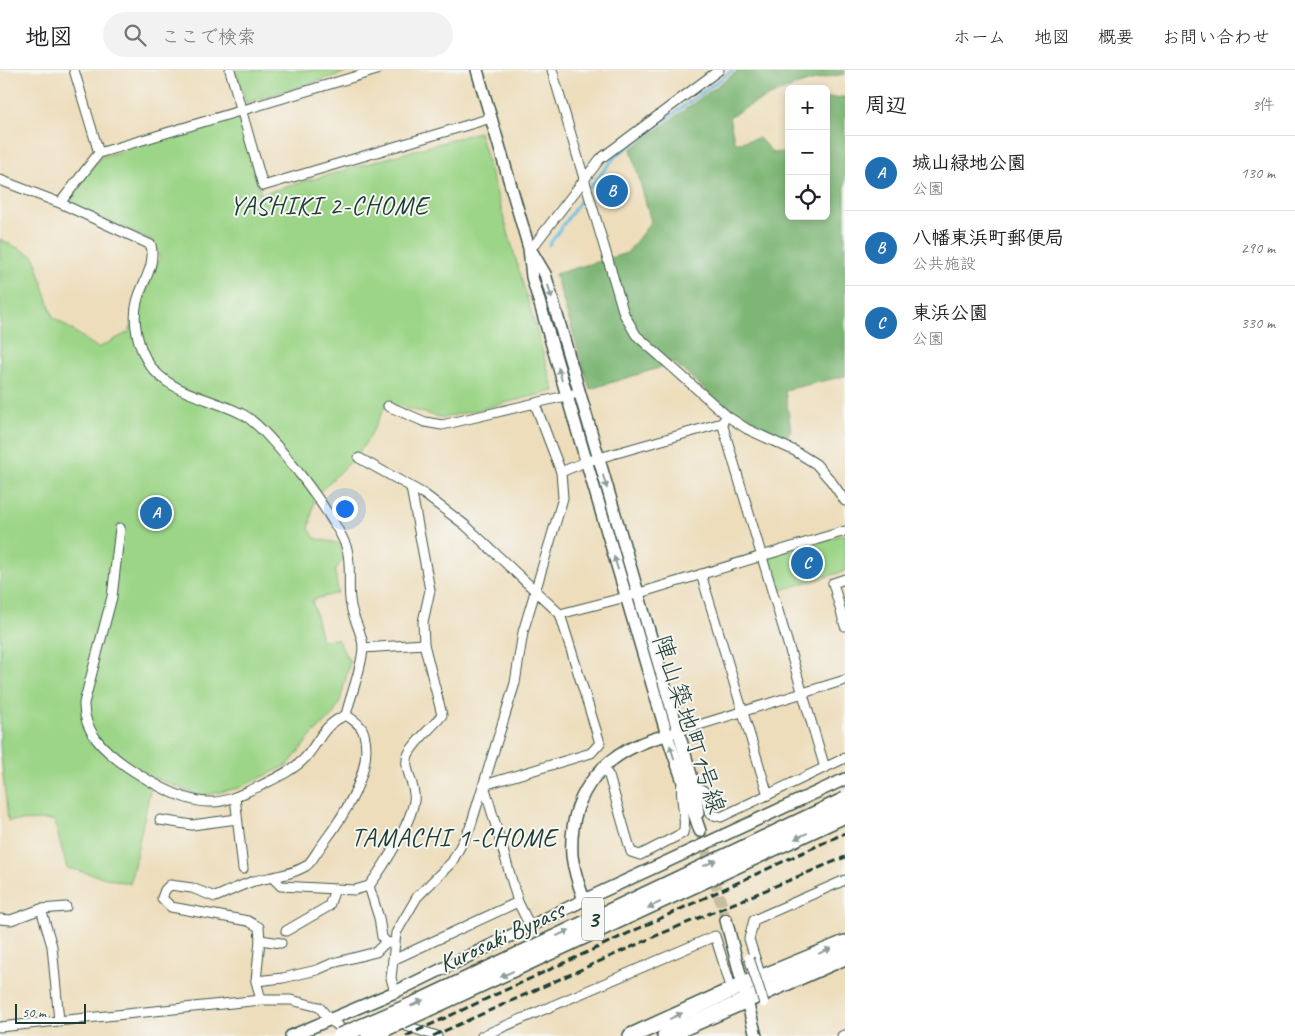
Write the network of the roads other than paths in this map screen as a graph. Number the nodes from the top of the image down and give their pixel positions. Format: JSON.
{"nodes":[{"id":1,"x":74,"y":70,"type":"edge"},
{"id":2,"x":230,"y":70,"type":"edge"},
{"id":3,"x":377,"y":70,"type":"edge"},
{"id":4,"x":477,"y":70,"type":"edge"},
{"id":5,"x":552,"y":70,"type":"edge"},
{"id":6,"x":719,"y":70,"type":"edge"},
{"id":7,"x":243,"y":112,"type":"junction"},
{"id":8,"x":491,"y":118,"type":"junction"},
{"id":9,"x":99,"y":153,"type":"junction"},
{"id":10,"x":0,"y":180,"type":"edge"},
{"id":11,"x":585,"y":180,"type":"junction"},
{"id":12,"x":60,"y":203,"type":"junction"},
{"id":13,"x":529,"y":248,"type":"junction"},
{"id":14,"x":578,"y":393,"type":"junction"},
{"id":15,"x":566,"y":396,"type":"junction"},
{"id":16,"x":535,"y":404,"type":"junction"},
{"id":17,"x":388,"y":406,"type":"dead end"},
{"id":18,"x":724,"y":420,"type":"junction"},
{"id":19,"x":359,"y":458,"type":"dead end"},
{"id":20,"x":598,"y":460,"type":"junction"},
{"id":21,"x":585,"y":462,"type":"junction"},
{"id":22,"x":560,"y":472,"type":"junction"},
{"id":23,"x":411,"y":488,"type":"junction"},
{"id":24,"x":845,"y":501,"type":"edge"},
{"id":25,"x":120,"y":528,"type":"dead end"},
{"id":26,"x":845,"y":531,"type":"edge"},
{"id":27,"x":761,"y":556,"type":"junction"},
{"id":28,"x":702,"y":574,"type":"junction"},
{"id":29,"x":845,"y":579,"type":"edge"},
{"id":30,"x":535,"y":589,"type":"junction"},
{"id":31,"x":638,"y":593,"type":"junction"},
{"id":32,"x":626,"y":597,"type":"junction"},
{"id":33,"x":560,"y":614,"type":"junction"},
{"id":34,"x":845,"y":626,"type":"edge"},
{"id":35,"x":424,"y":644,"type":"junction"},
{"id":36,"x":363,"y":648,"type":"junction"},
{"id":37,"x":845,"y":680,"type":"edge"},
{"id":38,"x":802,"y":694,"type":"junction"},
{"id":39,"x":742,"y":711,"type":"junction"},
{"id":40,"x":346,"y":715,"type":"junction"},
{"id":41,"x":679,"y":731,"type":"junction"},
{"id":42,"x":666,"y":735,"type":"junction"},
{"id":43,"x":845,"y":758,"type":"edge"},
{"id":44,"x":602,"y":767,"type":"junction"},
{"id":45,"x":825,"y":768,"type":"junction"},
{"id":46,"x":845,"y":780,"type":"edge"},
{"id":47,"x":682,"y":783,"type":"junction"},
{"id":48,"x":694,"y":784,"type":"junction"},
{"id":49,"x":484,"y":785,"type":"junction"},
{"id":50,"x":768,"y":795,"type":"junction"},
{"id":51,"x":235,"y":797,"type":"junction"},
{"id":52,"x":845,"y":800,"type":"edge"},
{"id":53,"x":845,"y":815,"type":"edge"},
{"id":54,"x":237,"y":819,"type":"junction"},
{"id":55,"x":160,"y":820,"type":"dead end"},
{"id":56,"x":243,"y":869,"type":"dead end"},
{"id":57,"x":272,"y":878,"type":"junction"},
{"id":58,"x":845,"y":880,"type":"edge"},
{"id":59,"x":369,"y":886,"type":"junction"},
{"id":60,"x":334,"y":889,"type":"junction"},
{"id":61,"x":584,"y":900,"type":"junction"},
{"id":62,"x":518,"y":902,"type":"junction"},
{"id":63,"x":66,"y":907,"type":"dead end"},
{"id":64,"x":41,"y":910,"type":"junction"},
{"id":65,"x":0,"y":919,"type":"edge"},
{"id":66,"x":726,"y":920,"type":"tunnel mouth"},
{"id":67,"x":530,"y":926,"type":"junction"},
{"id":68,"x":286,"y":931,"type":"dead end"},
{"id":69,"x":260,"y":940,"type":"junction"},
{"id":70,"x":281,"y":943,"type":"dead end"},
{"id":71,"x":390,"y":943,"type":"junction"},
{"id":72,"x":845,"y":943,"type":"edge"},
{"id":73,"x":845,"y":957,"type":"edge"},
{"id":74,"x":748,"y":958,"type":"dead end"},
{"id":75,"x":393,"y":960,"type":"junction"},
{"id":76,"x":762,"y":977,"type":"junction"},
{"id":77,"x":256,"y":981,"type":"junction"},
{"id":78,"x":395,"y":992,"type":"junction"},
{"id":79,"x":741,"y":992,"type":"junction"},
{"id":80,"x":261,"y":1000,"type":"junction"},
{"id":81,"x":764,"y":1003,"type":"dead end"},
{"id":82,"x":330,"y":1020,"type":"junction"},
{"id":83,"x":59,"y":1021,"type":"junction"},
{"id":84,"x":0,"y":1027,"type":"edge"},
{"id":85,"x":291,"y":1036,"type":"edge"},
{"id":86,"x":340,"y":1036,"type":"edge"},
{"id":87,"x":351,"y":1036,"type":"edge"},
{"id":88,"x":357,"y":1036,"type":"edge"},
{"id":89,"x":370,"y":1036,"type":"edge"},
{"id":90,"x":437,"y":1036,"type":"edge"},
{"id":91,"x":482,"y":1036,"type":"edge"},
{"id":92,"x":631,"y":1036,"type":"edge"},
{"id":93,"x":665,"y":1036,"type":"edge"},
{"id":94,"x":756,"y":1036,"type":"edge"}],
"edges":[{"from":1,"to":9,"type":"street"},
{"from":2,"to":7,"type":"street"},
{"from":3,"to":7,"type":"street"},
{"from":4,"to":8,"type":"street","name":"陣山築地町1号線"},
{"from":5,"to":11,"type":"street"},
{"from":6,"to":11,"type":"street"},
{"from":7,"to":8,"type":"street"},
{"from":7,"to":9,"type":"street"},
{"from":8,"to":13,"type":"street","name":"陣山築地町1号線"},
{"from":9,"to":12,"type":"street"},
{"from":10,"to":12,"type":"street"},
{"from":11,"to":13,"type":"street"},
{"from":11,"to":18,"type":"street"},
{"from":12,"to":36,"type":"street"},
{"from":13,"to":14,"type":"street","name":"陣山築地町1号線","one_way":true},
{"from":15,"to":13,"type":"street","name":"陣山築地町1号線","one_way":true},
{"from":14,"to":15,"type":"street"},
{"from":14,"to":20,"type":"street","name":"陣山築地町1号線"},
{"from":15,"to":16,"type":"street"},
{"from":15,"to":21,"type":"street","name":"陣山築地町1号線"},
{"from":16,"to":17,"type":"street"},
{"from":16,"to":22,"type":"street"},
{"from":18,"to":20,"type":"street"},
{"from":18,"to":24,"type":"street"},
{"from":18,"to":27,"type":"street"},
{"from":19,"to":23,"type":"street"},
{"from":20,"to":21,"type":"street"},
{"from":20,"to":31,"type":"street","name":"陣山築地町1号線","one_way":true},
{"from":21,"to":22,"type":"street"},
{"from":32,"to":21,"type":"street","name":"陣山築地町1号線","one_way":true},
{"from":22,"to":30,"type":"street"},
{"from":23,"to":30,"type":"street"},
{"from":23,"to":35,"type":"street"},
{"from":25,"to":51,"type":"street"},
{"from":26,"to":27,"type":"street"},
{"from":27,"to":28,"type":"street"},
{"from":27,"to":38,"type":"street"},
{"from":28,"to":31,"type":"street"},
{"from":28,"to":39,"type":"street"},
{"from":29,"to":34,"type":"street"},
{"from":30,"to":33,"type":"street"},
{"from":30,"to":49,"type":"street"},
{"from":31,"to":32,"type":"street"},
{"from":31,"to":41,"type":"street","name":"陣山築地町1号線"},
{"from":32,"to":33,"type":"street"},
{"from":32,"to":42,"type":"street","name":"陣山築地町1号線"},
{"from":33,"to":49,"type":"street"},
{"from":35,"to":36,"type":"street"},
{"from":35,"to":59,"type":"street"},
{"from":36,"to":40,"type":"street"},
{"from":37,"to":38,"type":"street"},
{"from":38,"to":39,"type":"street"},
{"from":38,"to":45,"type":"street"},
{"from":39,"to":41,"type":"street"},
{"from":39,"to":50,"type":"street"},
{"from":40,"to":51,"type":"street"},
{"from":40,"to":57,"type":"street"},
{"from":41,"to":42,"type":"street"},
{"from":41,"to":48,"type":"street","name":"陣山築地町1号線"},
{"from":42,"to":44,"type":"street"},
{"from":47,"to":42,"type":"street","name":"陣山築地町1号線","one_way":true},
{"from":43,"to":45,"type":"street"},
{"from":44,"to":47,"type":"street"},
{"from":44,"to":61,"type":"street"},
{"from":45,"to":50,"type":"street"},
{"from":46,"to":61,"type":"street"},
{"from":47,"to":48,"type":"street","name":"陣山築地町1号線"},
{"from":48,"to":50,"type":"street"},
{"from":49,"to":62,"type":"street"},
{"from":49,"to":71,"type":"street"},
{"from":51,"to":54,"type":"street"},
{"from":86,"to":52,"type":"highway","name":"Kurosaki Bypass","number":"3","one_way":true,"bridge":true},
{"from":53,"to":89,"type":"highway","name":"Kurosaki Bypass","number":"3","one_way":true,"bridge":true},
{"from":54,"to":55,"type":"street"},
{"from":54,"to":56,"type":"street"},
{"from":57,"to":60,"type":"street"},
{"from":57,"to":69,"type":"street"},
{"from":58,"to":76,"type":"street"},
{"from":59,"to":60,"type":"street"},
{"from":59,"to":71,"type":"street"},
{"from":60,"to":68,"type":"street"},
{"from":61,"to":67,"type":"street"},
{"from":62,"to":67,"type":"street"},
{"from":62,"to":75,"type":"street"},
{"from":63,"to":64,"type":"street"},
{"from":64,"to":65,"type":"street"},
{"from":64,"to":83,"type":"street"},
{"from":66,"to":79,"type":"street"},
{"from":67,"to":78,"type":"street"},
{"from":69,"to":70,"type":"street"},
{"from":69,"to":77,"type":"street"},
{"from":71,"to":75,"type":"street"},
{"from":71,"to":77,"type":"street"},
{"from":76,"to":72,"type":"highway","one_way":true},
{"from":73,"to":79,"type":"highway"},
{"from":74,"to":81,"type":"street","bridge":true},
{"from":75,"to":78,"type":"street"},
{"from":76,"to":79,"type":"highway"},
{"from":77,"to":80,"type":"street"},
{"from":78,"to":82,"type":"street"},
{"from":79,"to":91,"type":"street"},
{"from":92,"to":79,"type":"highway","one_way":true},
{"from":79,"to":93,"type":"highway"},
{"from":79,"to":94,"type":"street"},
{"from":80,"to":82,"type":"street"},
{"from":80,"to":83,"type":"street"},
{"from":82,"to":85,"type":"street"},
{"from":82,"to":87,"type":"street"},
{"from":83,"to":84,"type":"street"},
{"from":88,"to":90,"type":"street"}]}
